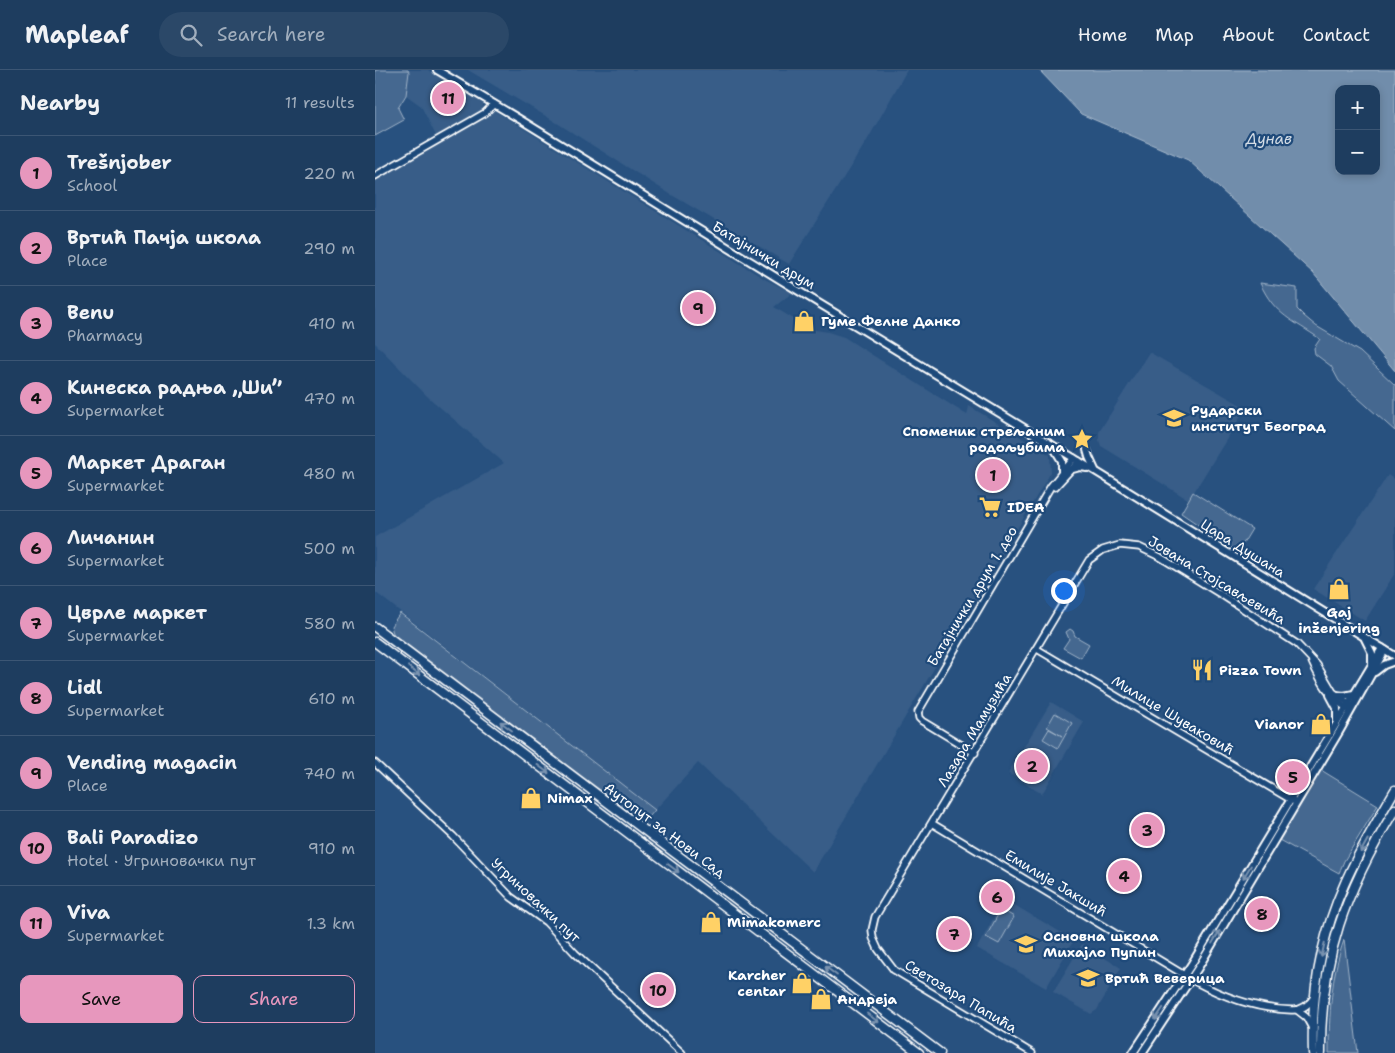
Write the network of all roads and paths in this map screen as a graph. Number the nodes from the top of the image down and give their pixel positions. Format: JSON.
{"nodes":[{"id":1,"x":437,"y":70,"type":"edge"},
{"id":2,"x":494,"y":104,"type":"junction"},
{"id":3,"x":375,"y":176,"type":"edge"},
{"id":4,"x":1052,"y":445,"type":"junction"},
{"id":5,"x":1087,"y":450,"type":"dead end"},
{"id":6,"x":1076,"y":459,"type":"junction"},
{"id":7,"x":1066,"y":471,"type":"junction"},
{"id":8,"x":1095,"y":471,"type":"junction"},
{"id":9,"x":375,"y":627,"type":"edge"},
{"id":10,"x":1365,"y":638,"type":"junction"},
{"id":11,"x":375,"y":642,"type":"edge"},
{"id":12,"x":1037,"y":649,"type":"junction"},
{"id":13,"x":1384,"y":649,"type":"junction"},
{"id":14,"x":1395,"y":656,"type":"edge"},
{"id":15,"x":1395,"y":661,"type":"edge"},
{"id":16,"x":1371,"y":664,"type":"junction"},
{"id":17,"x":1370,"y":679,"type":"junction"},
{"id":18,"x":1354,"y":694,"type":"junction"},
{"id":19,"x":1333,"y":695,"type":"junction"},
{"id":20,"x":1350,"y":707,"type":"junction"},
{"id":21,"x":1337,"y":724,"type":"junction"},
{"id":22,"x":975,"y":753,"type":"junction"},
{"id":23,"x":375,"y":763,"type":"edge"},
{"id":24,"x":1395,"y":790,"type":"edge"},
{"id":25,"x":1293,"y":802,"type":"junction"},
{"id":26,"x":1387,"y":803,"type":"junction"},
{"id":27,"x":1395,"y":808,"type":"edge"},
{"id":28,"x":933,"y":824,"type":"junction"},
{"id":29,"x":1188,"y":977,"type":"junction"},
{"id":30,"x":1315,"y":996,"type":"junction"},
{"id":31,"x":1297,"y":1010,"type":"junction"},
{"id":32,"x":1312,"y":1028,"type":"junction"},
{"id":33,"x":681,"y":1053,"type":"edge"},
{"id":34,"x":919,"y":1053,"type":"edge"},
{"id":35,"x":940,"y":1053,"type":"edge"},
{"id":36,"x":1032,"y":1053,"type":"edge"},
{"id":37,"x":1133,"y":1053,"type":"edge"},
{"id":38,"x":1142,"y":1053,"type":"edge"},
{"id":39,"x":1313,"y":1053,"type":"edge"},
{"id":40,"x":1321,"y":1053,"type":"edge"}],
"edges":[{"from":1,"to":2,"type":"main road","name":"Батајнички друм"},
{"from":2,"to":3,"type":"street"},
{"from":2,"to":4,"type":"main road","name":"Батајнички друм"},
{"from":4,"to":6,"type":"main road","name":"Батајнички друм"},
{"from":4,"to":7,"type":"main road"},
{"from":5,"to":8,"type":"main road"},
{"from":6,"to":7,"type":"street","name":"Батајнички друм 1. део"},
{"from":6,"to":8,"type":"main road","name":"Цара Душана"},
{"from":7,"to":8,"type":"main road"},
{"from":7,"to":22,"type":"street","name":"Батајнички друм 1. део"},
{"from":8,"to":10,"type":"main road","name":"Цара Душана"},
{"from":35,"to":9,"type":"main road","name":"Аутопут за Нови Сад","one_way":true},
{"from":10,"to":13,"type":"main road","name":"Цара Душана"},
{"from":10,"to":16,"type":"main road"},
{"from":11,"to":34,"type":"main road","name":"Аутопут за Нови Сад","one_way":true},
{"from":12,"to":19,"type":"street","name":"Јована Стојсављевића"},
{"from":12,"to":22,"type":"street","name":"Лазара Мамузића"},
{"from":12,"to":25,"type":"street","name":"Милице Шуваковић"},
{"from":13,"to":14,"type":"main road","name":"Цара Душана"},
{"from":13,"to":16,"type":"main road"},
{"from":13,"to":17,"type":"main road"},
{"from":15,"to":17,"type":"main road"},
{"from":16,"to":18,"type":"main road"},
{"from":17,"to":20,"type":"main road"},
{"from":18,"to":19,"type":"main road"},
{"from":18,"to":20,"type":"main road"},
{"from":19,"to":20,"type":"street","name":"Јована Стојсављевића"},
{"from":19,"to":21,"type":"main road"},
{"from":20,"to":21,"type":"main road"},
{"from":20,"to":25,"type":"main road"},
{"from":21,"to":25,"type":"main road"},
{"from":22,"to":28,"type":"street","name":"Лазара Мамузића"},
{"from":23,"to":33,"type":"street","name":"Угриновачки пут"},
{"from":24,"to":26,"type":"main road"},
{"from":25,"to":29,"type":"main road"},
{"from":26,"to":27,"type":"main road"},
{"from":26,"to":30,"type":"main road","one_way":true},
{"from":27,"to":40,"type":"main road"},
{"from":28,"to":29,"type":"street","name":"Емилије Јакшић"},
{"from":28,"to":36,"type":"street","name":"Светозара Папића"},
{"from":29,"to":31,"type":"street","name":"Емилије Јакшић"},
{"from":29,"to":37,"type":"main road","one_way":true},
{"from":29,"to":38,"type":"main road"},
{"from":30,"to":31,"type":"street"},
{"from":30,"to":32,"type":"main road"},
{"from":31,"to":32,"type":"street"},
{"from":32,"to":39,"type":"main road"}]}
